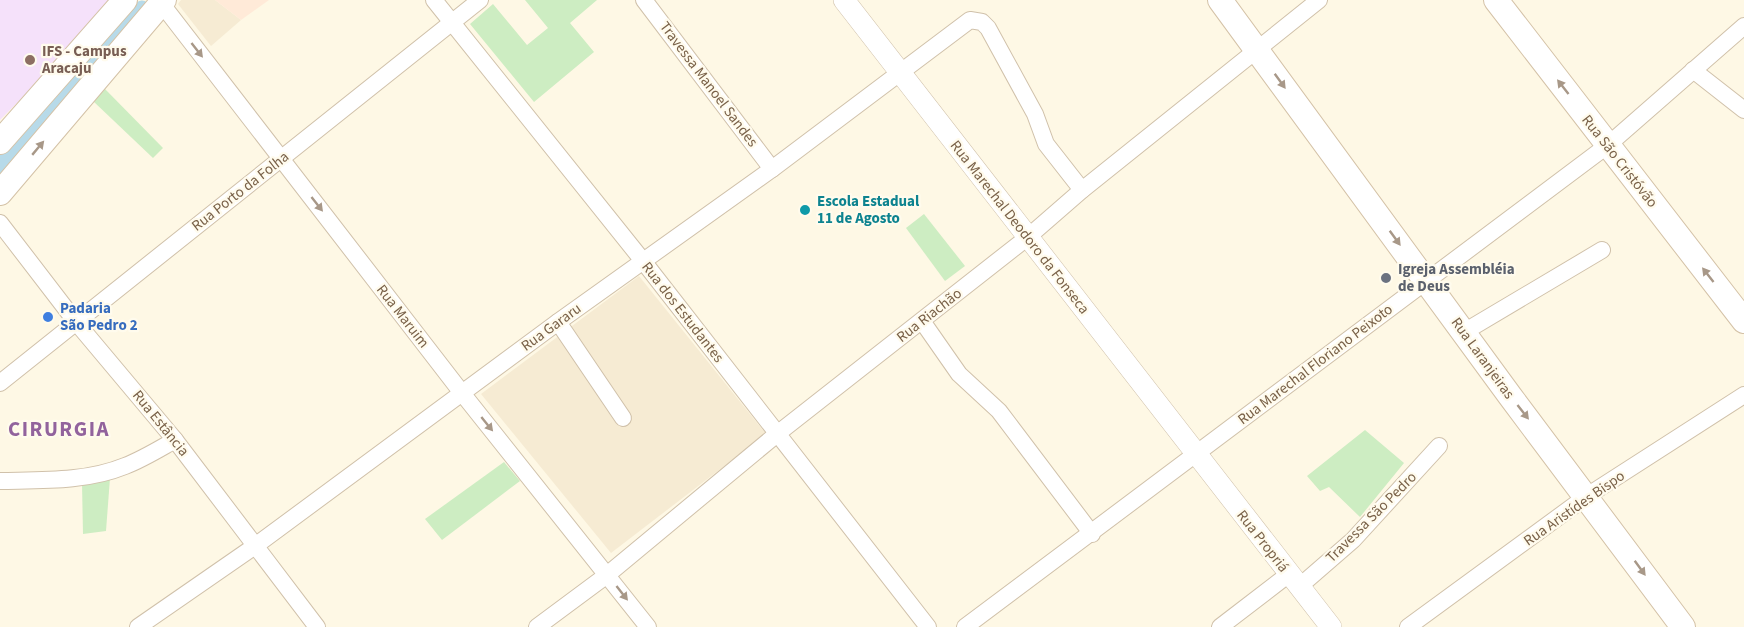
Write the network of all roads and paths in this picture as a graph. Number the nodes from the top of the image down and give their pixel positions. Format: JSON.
{"nodes":[{"id":1,"x":125,"y":0,"type":"edge"},
{"id":2,"x":434,"y":0,"type":"edge"},
{"id":3,"x":480,"y":0,"type":"edge"},
{"id":4,"x":644,"y":0,"type":"edge"},
{"id":5,"x":844,"y":0,"type":"edge"},
{"id":6,"x":1220,"y":0,"type":"edge"},
{"id":7,"x":1319,"y":0,"type":"edge"},
{"id":8,"x":1496,"y":0,"type":"edge"},
{"id":9,"x":162,"y":2,"type":"edge"},
{"id":10,"x":452,"y":24,"type":"junction"},
{"id":11,"x":1744,"y":26,"type":"edge"},
{"id":12,"x":1256,"y":50,"type":"junction"},
{"id":13,"x":1693,"y":70,"type":"junction"},
{"id":14,"x":900,"y":72,"type":"junction"},
{"id":15,"x":1744,"y":110,"type":"edge"},
{"id":16,"x":0,"y":142,"type":"edge"},
{"id":17,"x":1608,"y":145,"type":"junction"},
{"id":18,"x":282,"y":158,"type":"junction"},
{"id":19,"x":772,"y":169,"type":"junction"},
{"id":20,"x":1082,"y":190,"type":"junction"},
{"id":21,"x":0,"y":193,"type":"edge"},
{"id":22,"x":0,"y":223,"type":"edge"},
{"id":23,"x":1028,"y":237,"type":"junction"},
{"id":24,"x":1602,"y":250,"type":"dead end"},
{"id":25,"x":642,"y":261,"type":"junction"},
{"id":26,"x":1426,"y":280,"type":"junction"},
{"id":27,"x":922,"y":321,"type":"junction"},
{"id":28,"x":1744,"y":321,"type":"edge"},
{"id":29,"x":76,"y":322,"type":"junction"},
{"id":30,"x":558,"y":322,"type":"junction"},
{"id":31,"x":1464,"y":332,"type":"junction"},
{"id":32,"x":0,"y":382,"type":"edge"},
{"id":33,"x":462,"y":393,"type":"junction"},
{"id":34,"x":1744,"y":395,"type":"edge"},
{"id":35,"x":623,"y":418,"type":"dead end"},
{"id":36,"x":777,"y":434,"type":"junction"},
{"id":37,"x":175,"y":440,"type":"junction"},
{"id":38,"x":1438,"y":446,"type":"dead end"},
{"id":39,"x":1195,"y":455,"type":"junction"},
{"id":40,"x":0,"y":481,"type":"edge"},
{"id":41,"x":1587,"y":496,"type":"junction"},
{"id":42,"x":1092,"y":534,"type":"junction"},
{"id":43,"x":255,"y":546,"type":"junction"},
{"id":44,"x":607,"y":574,"type":"junction"},
{"id":45,"x":1294,"y":580,"type":"junction"},
{"id":46,"x":138,"y":627,"type":"edge"},
{"id":47,"x":317,"y":627,"type":"edge"},
{"id":48,"x":537,"y":627,"type":"edge"},
{"id":49,"x":648,"y":627,"type":"edge"},
{"id":50,"x":928,"y":627,"type":"edge"},
{"id":51,"x":965,"y":627,"type":"edge"},
{"id":52,"x":1220,"y":627,"type":"edge"},
{"id":53,"x":1331,"y":627,"type":"edge"},
{"id":54,"x":1408,"y":627,"type":"edge"},
{"id":55,"x":1683,"y":627,"type":"edge"}],
"edges":[{"from":1,"to":16,"type":"main road"},
{"from":2,"to":10,"type":"street","name":"Rua dos Estudantes"},
{"from":3,"to":10,"type":"street","name":"Rua Porto da Folha"},
{"from":4,"to":19,"type":"street","name":"Travessa Manoel Sandes"},
{"from":5,"to":14,"type":"street","name":"Rua Marechal Deodoro da Fonseca"},
{"from":6,"to":12,"type":"main road","name":"Rua Laranjeiras"},
{"from":7,"to":12,"type":"street","name":"Rua Riachão"},
{"from":17,"to":8,"type":"main road","name":"Rua São Cristóvão","one_way":true},
{"from":9,"to":18,"type":"street","name":"Rua Maruim","one_way":true},
{"from":21,"to":9,"type":"main road","one_way":true},
{"from":10,"to":18,"type":"street","name":"Rua Porto da Folha"},
{"from":10,"to":25,"type":"street","name":"Rua dos Estudantes"},
{"from":11,"to":13,"type":"street","name":"Rua Marechal Floriano Peixoto"},
{"from":12,"to":20,"type":"street","name":"Rua Riachão"},
{"from":12,"to":26,"type":"main road","name":"Rua Laranjeiras","one_way":true},
{"from":13,"to":15,"type":"street"},
{"from":13,"to":17,"type":"street","name":"Rua Marechal Floriano Peixoto"},
{"from":14,"to":19,"type":"street","name":"Rua Gararu"},
{"from":14,"to":20,"type":"street","name":"Rua Gararu"},
{"from":14,"to":23,"type":"street","name":"Rua Marechal Deodoro da Fonseca"},
{"from":17,"to":26,"type":"street","name":"Rua Marechal Floriano Peixoto"},
{"from":28,"to":17,"type":"main road","name":"Rua São Cristóvão","one_way":true},
{"from":18,"to":29,"type":"street","name":"Rua Porto da Folha"},
{"from":18,"to":33,"type":"street","name":"Rua Maruim","one_way":true},
{"from":19,"to":25,"type":"street","name":"Rua Gararu"},
{"from":20,"to":23,"type":"street","name":"Rua Riachão"},
{"from":22,"to":29,"type":"street","name":"Rua Estância"},
{"from":23,"to":27,"type":"street","name":"Rua Riachão"},
{"from":23,"to":39,"type":"street","name":"Rua Marechal Deodoro da Fonseca"},
{"from":24,"to":31,"type":"street"},
{"from":25,"to":30,"type":"street","name":"Rua Gararu"},
{"from":25,"to":36,"type":"street","name":"Rua dos Estudantes"},
{"from":26,"to":31,"type":"main road","name":"Rua Laranjeiras"},
{"from":26,"to":39,"type":"street","name":"Rua Marechal Floriano Peixoto"},
{"from":27,"to":36,"type":"street","name":"Rua Riachão"},
{"from":27,"to":42,"type":"street"},
{"from":29,"to":32,"type":"street","name":"Rua Porto da Folha"},
{"from":29,"to":37,"type":"street","name":"Rua Estância"},
{"from":30,"to":33,"type":"street","name":"Rua Gararu"},
{"from":30,"to":35,"type":"street"},
{"from":31,"to":41,"type":"main road","name":"Rua Laranjeiras","one_way":true},
{"from":33,"to":43,"type":"street","name":"Rua Gararu"},
{"from":33,"to":44,"type":"street","name":"Rua Maruim","one_way":true},
{"from":34,"to":41,"type":"street","name":"Rua Aristídes Bispo"},
{"from":36,"to":44,"type":"street","name":"Rua Riachão"},
{"from":36,"to":50,"type":"street","name":"Rua dos Estudantes"},
{"from":37,"to":40,"type":"street"},
{"from":37,"to":43,"type":"street","name":"Rua Estância"},
{"from":38,"to":45,"type":"street","name":"Travessa São Pedro"},
{"from":39,"to":42,"type":"street","name":"Rua Marechal Floriano Peixoto"},
{"from":39,"to":45,"type":"street","name":"Rua Propriá"},
{"from":41,"to":54,"type":"street","name":"Rua Aristídes Bispo"},
{"from":41,"to":55,"type":"main road","name":"Rua Laranjeiras","one_way":true},
{"from":42,"to":51,"type":"street","name":"Rua Marechal Floriano Peixoto"},
{"from":43,"to":46,"type":"street","name":"Rua Gararu"},
{"from":43,"to":47,"type":"street","name":"Rua Estância"},
{"from":44,"to":48,"type":"street","name":"Rua Riachão"},
{"from":44,"to":49,"type":"street","name":"Rua Maruim","one_way":true},
{"from":45,"to":52,"type":"street","name":"Travessa São Pedro"},
{"from":45,"to":53,"type":"street","name":"Rua Propriá"}]}
